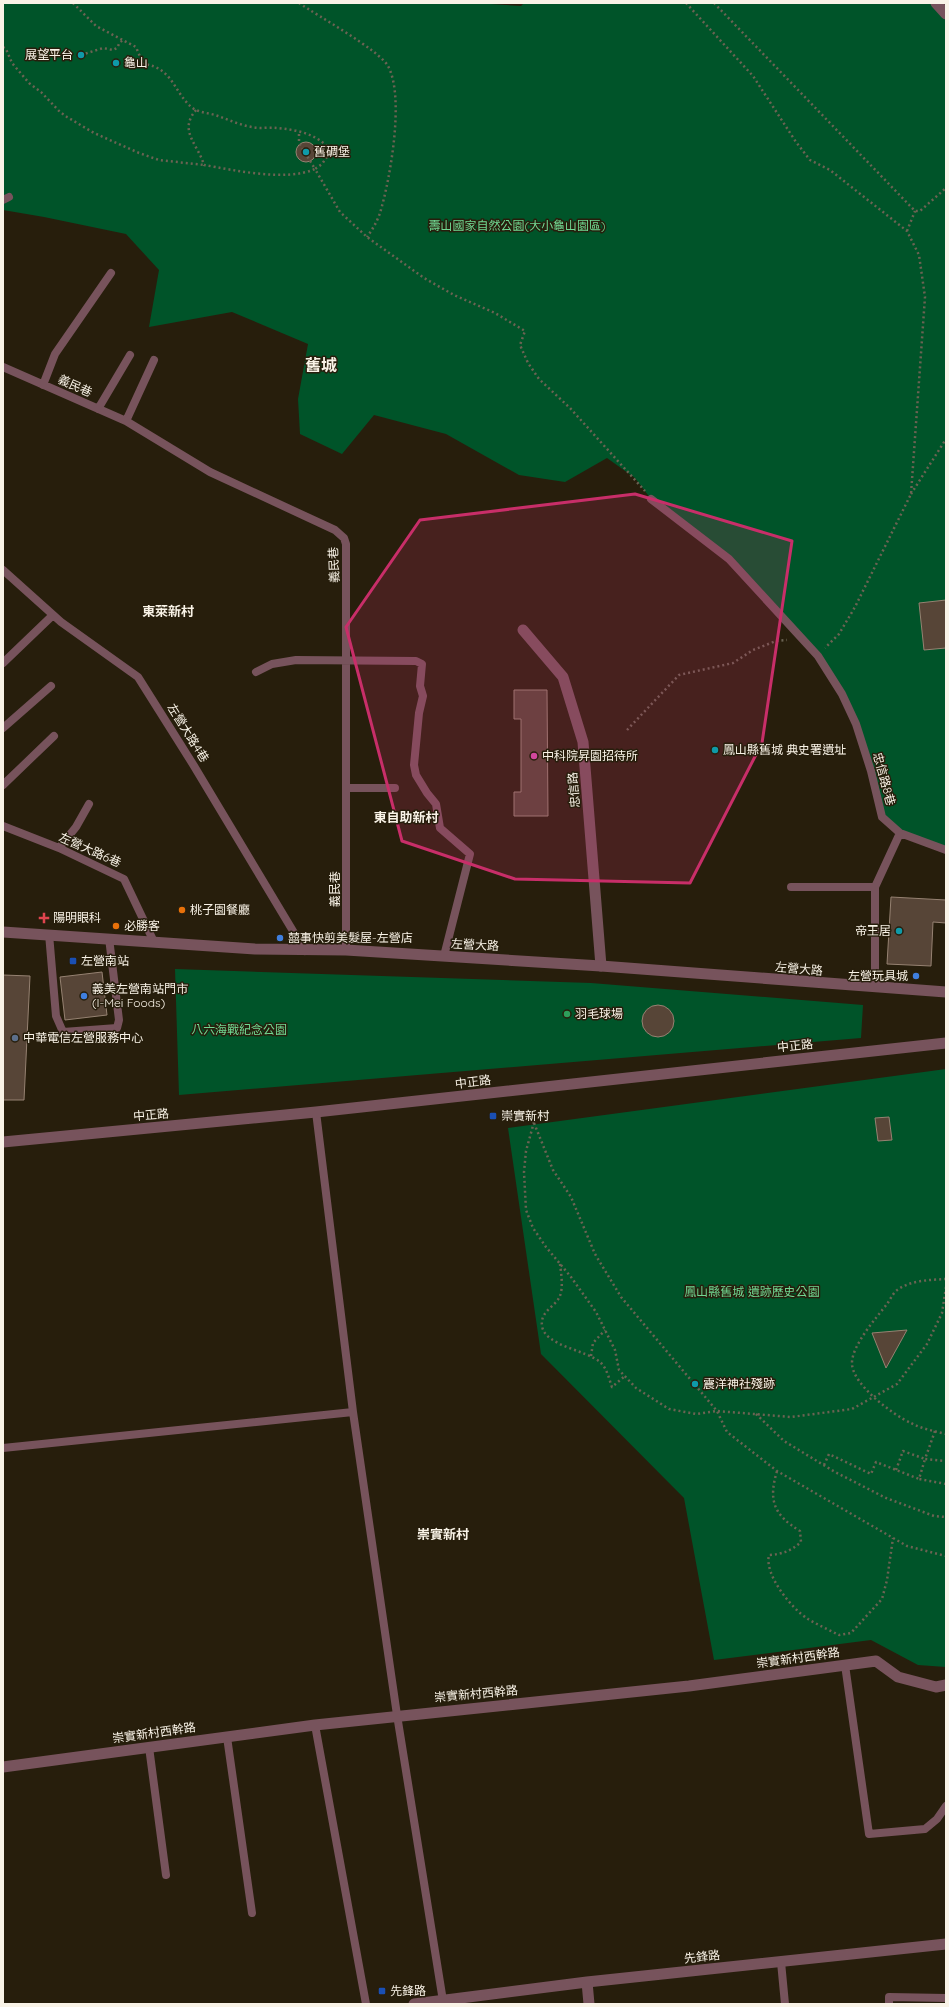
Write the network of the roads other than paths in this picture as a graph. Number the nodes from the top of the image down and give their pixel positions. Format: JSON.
{"nodes":[{"id":1,"x":936,"y":3,"type":"edge"},
{"id":2,"x":946,"y":14,"type":"edge"},
{"id":3,"x":111,"y":274,"type":"dead end"},
{"id":4,"x":130,"y":355,"type":"dead end"},
{"id":5,"x":154,"y":360,"type":"dead end"},
{"id":6,"x":3,"y":367,"type":"edge"},
{"id":7,"x":43,"y":385,"type":"junction"},
{"id":8,"x":98,"y":409,"type":"junction"},
{"id":9,"x":126,"y":421,"type":"junction"},
{"id":10,"x":651,"y":499,"type":"road end"},
{"id":11,"x":3,"y":570,"type":"edge"},
{"id":12,"x":53,"y":615,"type":"junction"},
{"id":13,"x":524,"y":630,"type":"dead end"},
{"id":14,"x":347,"y":661,"type":"junction"},
{"id":15,"x":3,"y":663,"type":"edge"},
{"id":16,"x":256,"y":672,"type":"dead end"},
{"id":17,"x":51,"y":686,"type":"dead end"},
{"id":18,"x":3,"y":728,"type":"edge"},
{"id":19,"x":54,"y":736,"type":"dead end"},
{"id":20,"x":3,"y":785,"type":"edge"},
{"id":21,"x":348,"y":788,"type":"junction"},
{"id":22,"x":395,"y":788,"type":"dead end"},
{"id":23,"x":89,"y":804,"type":"dead end"},
{"id":24,"x":3,"y":826,"type":"edge"},
{"id":25,"x":900,"y":833,"type":"junction"},
{"id":26,"x":59,"y":848,"type":"junction"},
{"id":27,"x":946,"y":850,"type":"edge"},
{"id":28,"x":791,"y":886,"type":"dead end"},
{"id":29,"x":875,"y":887,"type":"junction"},
{"id":30,"x":3,"y":932,"type":"edge"},
{"id":31,"x":49,"y":934,"type":"junction"},
{"id":32,"x":109,"y":938,"type":"junction"},
{"id":33,"x":154,"y":942,"type":"junction"},
{"id":34,"x":346,"y":950,"type":"junction"},
{"id":35,"x":305,"y":951,"type":"junction"},
{"id":36,"x":444,"y":956,"type":"junction"},
{"id":37,"x":601,"y":966,"type":"junction"},
{"id":38,"x":875,"y":988,"type":"junction"},
{"id":39,"x":946,"y":992,"type":"edge"},
{"id":40,"x":946,"y":1043,"type":"edge"},
{"id":41,"x":316,"y":1112,"type":"junction"},
{"id":42,"x":3,"y":1142,"type":"edge"},
{"id":43,"x":353,"y":1412,"type":"junction"},
{"id":44,"x":3,"y":1448,"type":"edge"},
{"id":45,"x":845,"y":1665,"type":"junction"},
{"id":46,"x":946,"y":1685,"type":"edge"},
{"id":47,"x":397,"y":1715,"type":"junction"},
{"id":48,"x":315,"y":1725,"type":"junction"},
{"id":49,"x":227,"y":1736,"type":"junction"},
{"id":50,"x":149,"y":1747,"type":"junction"},
{"id":51,"x":3,"y":1767,"type":"edge"},
{"id":52,"x":946,"y":1806,"type":"edge"},
{"id":53,"x":166,"y":1875,"type":"dead end"},
{"id":54,"x":252,"y":1913,"type":"dead end"},
{"id":55,"x":946,"y":1944,"type":"edge"},
{"id":56,"x":781,"y":1962,"type":"junction"},
{"id":57,"x":587,"y":1982,"type":"junction"},
{"id":58,"x":946,"y":1998,"type":"edge"},
{"id":59,"x":443,"y":2001,"type":"junction"},
{"id":60,"x":366,"y":2004,"type":"edge"},
{"id":61,"x":414,"y":2004,"type":"edge"},
{"id":62,"x":589,"y":2004,"type":"edge"},
{"id":63,"x":785,"y":2004,"type":"edge"},
{"id":64,"x":889,"y":2004,"type":"edge"}],
"edges":[{"from":1,"to":2,"type":"street"},
{"from":3,"to":7,"type":"lane"},
{"from":4,"to":8,"type":"lane"},
{"from":5,"to":9,"type":"lane"},
{"from":6,"to":7,"type":"lane","name":"義民巷"},
{"from":7,"to":8,"type":"lane","name":"義民巷"},
{"from":8,"to":9,"type":"lane","name":"義民巷"},
{"from":9,"to":14,"type":"lane","name":"義民巷"},
{"from":10,"to":25,"type":"lane","name":"忠信路8巷"},
{"from":11,"to":12,"type":"lane","name":"左營大路4巷"},
{"from":12,"to":15,"type":"lane"},
{"from":12,"to":35,"type":"lane","name":"左營大路4巷"},
{"from":13,"to":37,"type":"street","name":"忠信路"},
{"from":14,"to":16,"type":"lane"},
{"from":14,"to":21,"type":"lane","name":"義民巷"},
{"from":14,"to":36,"type":"lane"},
{"from":17,"to":18,"type":"lane"},
{"from":19,"to":20,"type":"lane"},
{"from":21,"to":22,"type":"lane"},
{"from":21,"to":34,"type":"lane","name":"義民巷"},
{"from":23,"to":26,"type":"lane"},
{"from":24,"to":26,"type":"lane","name":"左營大路6巷"},
{"from":25,"to":27,"type":"lane","name":"忠信路8巷"},
{"from":25,"to":29,"type":"lane"},
{"from":26,"to":33,"type":"lane","name":"左營大路6巷"},
{"from":28,"to":29,"type":"lane"},
{"from":29,"to":38,"type":"lane"},
{"from":30,"to":31,"type":"street","name":"左營大路"},
{"from":31,"to":32,"type":"street","name":"左營大路"},
{"from":31,"to":32,"type":"lane"},
{"from":32,"to":33,"type":"street","name":"左營大路"},
{"from":33,"to":35,"type":"street","name":"左營大路"},
{"from":34,"to":35,"type":"street","name":"左營大路"},
{"from":34,"to":36,"type":"street","name":"左營大路"},
{"from":36,"to":37,"type":"street","name":"左營大路"},
{"from":37,"to":38,"type":"street","name":"左營大路"},
{"from":38,"to":39,"type":"street","name":"左營大路"},
{"from":40,"to":41,"type":"street","name":"中正路"},
{"from":41,"to":42,"type":"street","name":"中正路"},
{"from":41,"to":43,"type":"lane"},
{"from":43,"to":44,"type":"lane"},
{"from":43,"to":47,"type":"lane"},
{"from":45,"to":46,"type":"street","name":"崇實新村西幹路"},
{"from":45,"to":47,"type":"street","name":"崇實新村西幹路"},
{"from":45,"to":52,"type":"lane"},
{"from":47,"to":48,"type":"street","name":"崇實新村西幹路"},
{"from":47,"to":59,"type":"lane"},
{"from":48,"to":49,"type":"street","name":"崇實新村西幹路"},
{"from":48,"to":60,"type":"lane"},
{"from":49,"to":50,"type":"street","name":"崇實新村西幹路"},
{"from":49,"to":54,"type":"lane"},
{"from":50,"to":51,"type":"street","name":"崇實新村西幹路"},
{"from":50,"to":53,"type":"lane"},
{"from":55,"to":56,"type":"street","name":"先鋒路"},
{"from":56,"to":57,"type":"street","name":"先鋒路"},
{"from":56,"to":63,"type":"lane"},
{"from":57,"to":59,"type":"street","name":"先鋒路"},
{"from":57,"to":62,"type":"street"},
{"from":58,"to":64,"type":"lane"},
{"from":59,"to":61,"type":"street","name":"先鋒路"}]}
